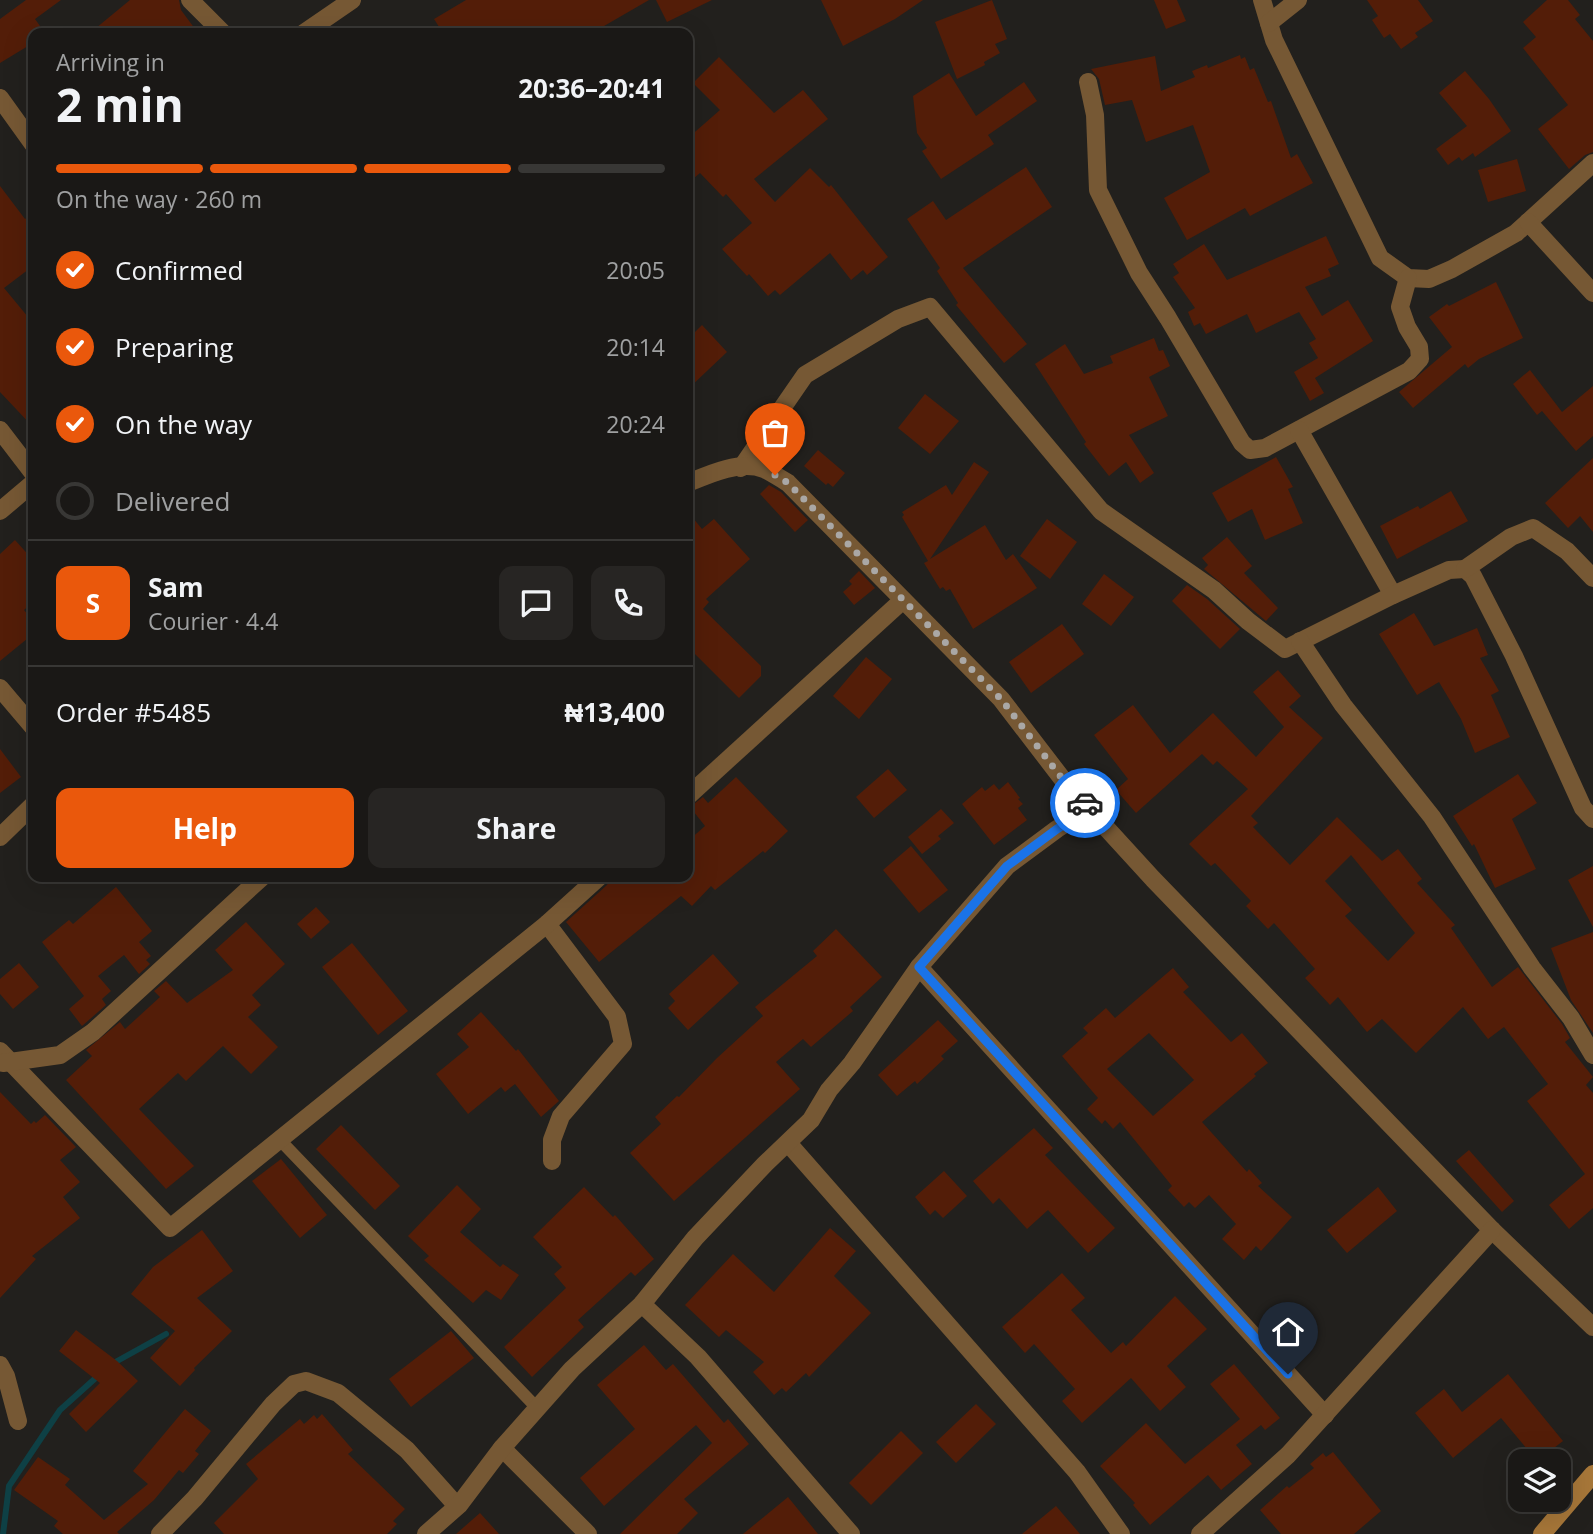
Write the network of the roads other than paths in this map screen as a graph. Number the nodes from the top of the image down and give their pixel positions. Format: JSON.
{"nodes":[{"id":1,"x":190,"y":0,"type":"edge"},
{"id":2,"x":352,"y":0,"type":"edge"},
{"id":3,"x":1262,"y":0,"type":"edge"},
{"id":4,"x":1298,"y":0,"type":"edge"},
{"id":5,"x":1269,"y":23,"type":"junction"},
{"id":6,"x":218,"y":28,"type":"edge"},
{"id":7,"x":311,"y":28,"type":"edge"},
{"id":8,"x":1088,"y":82,"type":"dead end"},
{"id":9,"x":0,"y":98,"type":"edge"},
{"id":10,"x":28,"y":137,"type":"edge"},
{"id":11,"x":1593,"y":163,"type":"edge"},
{"id":12,"x":1528,"y":222,"type":"junction"},
{"id":13,"x":1408,"y":278,"type":"junction"},
{"id":14,"x":1593,"y":293,"type":"edge"},
{"id":15,"x":0,"y":430,"type":"edge"},
{"id":16,"x":1299,"y":430,"type":"junction"},
{"id":17,"x":28,"y":466,"type":"edge"},
{"id":18,"x":741,"y":468,"type":"junction"},
{"id":19,"x":715,"y":471,"type":"junction"},
{"id":20,"x":693,"y":481,"type":"edge"},
{"id":21,"x":28,"y":486,"type":"edge"},
{"id":22,"x":693,"y":491,"type":"edge"},
{"id":23,"x":0,"y":511,"type":"edge"},
{"id":24,"x":1465,"y":569,"type":"junction"},
{"id":25,"x":1593,"y":578,"type":"edge"},
{"id":26,"x":1393,"y":595,"type":"junction"},
{"id":27,"x":904,"y":600,"type":"junction"},
{"id":28,"x":1300,"y":641,"type":"junction"},
{"id":29,"x":0,"y":688,"type":"edge"},
{"id":30,"x":28,"y":721,"type":"edge"},
{"id":31,"x":693,"y":791,"type":"edge"},
{"id":32,"x":1090,"y":808,"type":"junction"},
{"id":33,"x":28,"y":810,"type":"edge"},
{"id":34,"x":1593,"y":819,"type":"edge"},
{"id":35,"x":0,"y":837,"type":"edge"},
{"id":36,"x":257,"y":882,"type":"edge"},
{"id":37,"x":593,"y":882,"type":"edge"},
{"id":38,"x":547,"y":924,"type":"junction"},
{"id":39,"x":919,"y":967,"type":"junction"},
{"id":40,"x":1593,"y":1055,"type":"edge"},
{"id":41,"x":3,"y":1059,"type":"edge"},
{"id":42,"x":279,"y":1139,"type":"junction"},
{"id":43,"x":788,"y":1143,"type":"junction"},
{"id":44,"x":552,"y":1161,"type":"dead end"},
{"id":45,"x":1492,"y":1230,"type":"junction"},
{"id":46,"x":642,"y":1304,"type":"junction"},
{"id":47,"x":1593,"y":1327,"type":"edge"},
{"id":48,"x":0,"y":1365,"type":"edge"},
{"id":49,"x":537,"y":1408,"type":"junction"},
{"id":50,"x":1325,"y":1415,"type":"junction"},
{"id":51,"x":18,"y":1421,"type":"dead end"},
{"id":52,"x":502,"y":1448,"type":"junction"},
{"id":53,"x":1593,"y":1474,"type":"edge"},
{"id":54,"x":457,"y":1506,"type":"junction"},
{"id":55,"x":160,"y":1534,"type":"edge"},
{"id":56,"x":426,"y":1534,"type":"edge"},
{"id":57,"x":588,"y":1534,"type":"edge"},
{"id":58,"x":851,"y":1534,"type":"edge"},
{"id":59,"x":1121,"y":1534,"type":"edge"},
{"id":60,"x":1200,"y":1534,"type":"edge"},
{"id":61,"x":1542,"y":1534,"type":"edge"}],
"edges":[{"from":1,"to":6,"type":"street"},
{"from":2,"to":7,"type":"street"},
{"from":3,"to":5,"type":"street"},
{"from":4,"to":5,"type":"street"},
{"from":5,"to":13,"type":"street"},
{"from":8,"to":16,"type":"street"},
{"from":9,"to":10,"type":"street"},
{"from":11,"to":12,"type":"street"},
{"from":12,"to":13,"type":"street"},
{"from":12,"to":14,"type":"street"},
{"from":13,"to":16,"type":"street"},
{"from":15,"to":17,"type":"street"},
{"from":16,"to":26,"type":"street"},
{"from":18,"to":19,"type":"street"},
{"from":18,"to":27,"type":"street"},
{"from":18,"to":28,"type":"street"},
{"from":19,"to":20,"type":"street"},
{"from":19,"to":22,"type":"street"},
{"from":21,"to":23,"type":"street"},
{"from":24,"to":25,"type":"street"},
{"from":24,"to":26,"type":"street"},
{"from":24,"to":34,"type":"street"},
{"from":26,"to":28,"type":"street"},
{"from":27,"to":31,"type":"street"},
{"from":27,"to":32,"type":"street"},
{"from":28,"to":40,"type":"street"},
{"from":29,"to":30,"type":"street"},
{"from":32,"to":39,"type":"street"},
{"from":32,"to":45,"type":"street"},
{"from":33,"to":35,"type":"street"},
{"from":36,"to":41,"type":"street"},
{"from":37,"to":38,"type":"street"},
{"from":38,"to":42,"type":"street"},
{"from":38,"to":44,"type":"street"},
{"from":39,"to":43,"type":"street"},
{"from":39,"to":50,"type":"street"},
{"from":41,"to":42,"type":"street"},
{"from":42,"to":49,"type":"lane"},
{"from":43,"to":46,"type":"street"},
{"from":43,"to":59,"type":"street"},
{"from":45,"to":47,"type":"street"},
{"from":45,"to":50,"type":"street"},
{"from":46,"to":49,"type":"street"},
{"from":46,"to":58,"type":"street"},
{"from":48,"to":51,"type":"street"},
{"from":49,"to":52,"type":"street"},
{"from":50,"to":60,"type":"street"},
{"from":52,"to":54,"type":"street"},
{"from":52,"to":57,"type":"street"},
{"from":53,"to":61,"type":"street"},
{"from":54,"to":55,"type":"street"},
{"from":54,"to":56,"type":"street"}]}
